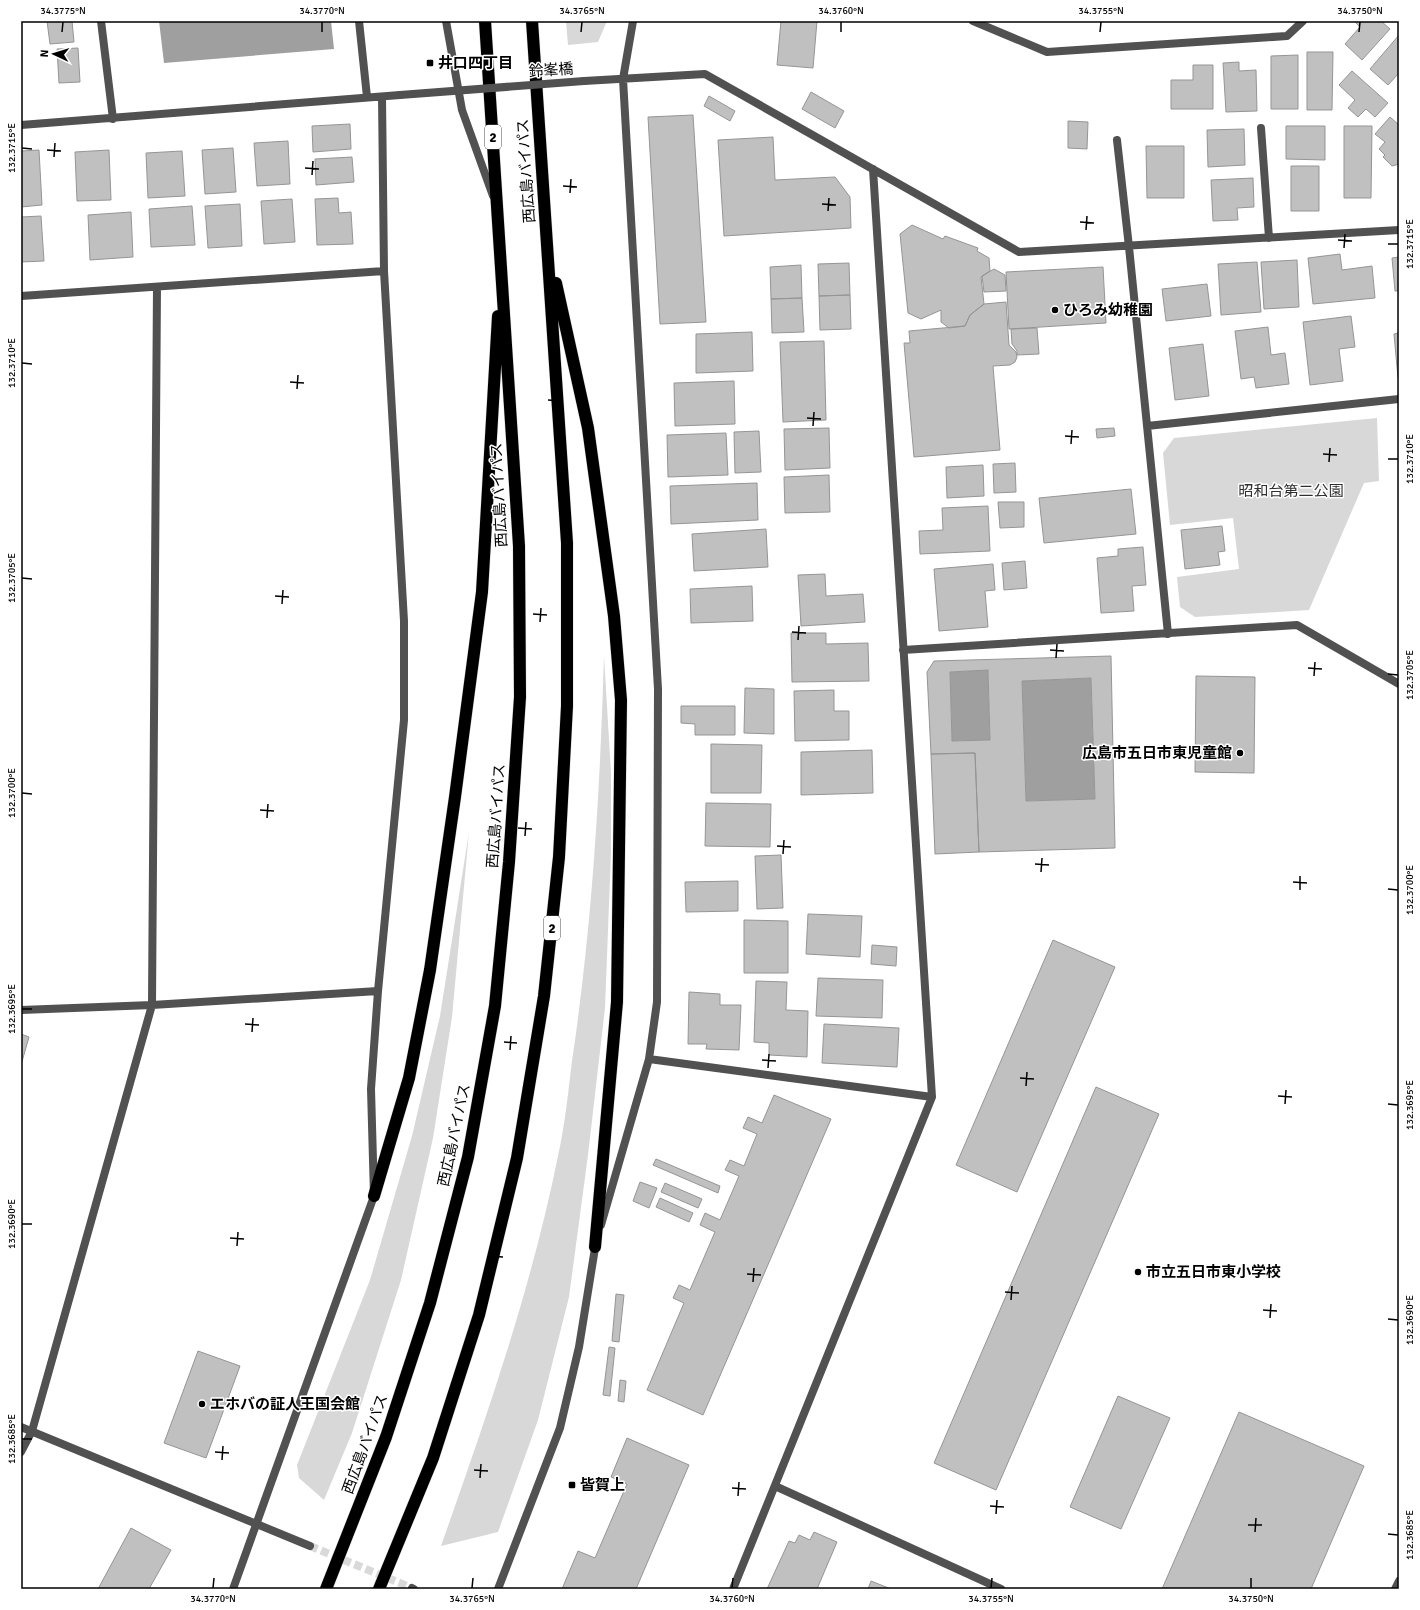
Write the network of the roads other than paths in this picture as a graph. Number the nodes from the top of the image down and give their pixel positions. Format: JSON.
{"nodes":[{"id":1,"x":101,"y":21,"type":"edge"},
{"id":2,"x":359,"y":21,"type":"edge"},
{"id":3,"x":446,"y":21,"type":"edge"},
{"id":4,"x":485,"y":21,"type":"edge"},
{"id":5,"x":532,"y":21,"type":"edge"},
{"id":6,"x":633,"y":21,"type":"edge"},
{"id":7,"x":972,"y":21,"type":"edge"},
{"id":8,"x":1303,"y":21,"type":"edge"},
{"id":9,"x":623,"y":79,"type":"junction"},
{"id":10,"x":367,"y":97,"type":"junction"},
{"id":11,"x":382,"y":97,"type":"junction"},
{"id":12,"x":113,"y":119,"type":"junction"},
{"id":13,"x":21,"y":125,"type":"edge"},
{"id":14,"x":1261,"y":128,"type":"dead end"},
{"id":15,"x":1117,"y":140,"type":"dead end"},
{"id":16,"x":873,"y":169,"type":"junction"},
{"id":17,"x":498,"y":208,"type":"junction"},
{"id":18,"x":1399,"y":230,"type":"edge"},
{"id":19,"x":1269,"y":238,"type":"junction"},
{"id":20,"x":548,"y":243,"type":"junction"},
{"id":21,"x":1129,"y":247,"type":"junction"},
{"id":22,"x":501,"y":253,"type":"junction"},
{"id":23,"x":384,"y":271,"type":"junction"},
{"id":24,"x":157,"y":287,"type":"junction"},
{"id":25,"x":21,"y":296,"type":"edge"},
{"id":26,"x":1399,"y":399,"type":"edge"},
{"id":27,"x":1147,"y":426,"type":"junction"},
{"id":28,"x":1168,"y":634,"type":"junction"},
{"id":29,"x":903,"y":650,"type":"junction"},
{"id":30,"x":1399,"y":684,"type":"edge"},
{"id":31,"x":378,"y":991,"type":"junction"},
{"id":32,"x":152,"y":1005,"type":"junction"},
{"id":33,"x":21,"y":1010,"type":"edge"},
{"id":34,"x":650,"y":1059,"type":"junction"},
{"id":35,"x":932,"y":1097,"type":"junction"},
{"id":36,"x":374,"y":1196,"type":"junction"},
{"id":37,"x":595,"y":1246,"type":"junction"},
{"id":38,"x":21,"y":1426,"type":"edge"},
{"id":39,"x":32,"y":1431,"type":"junction"},
{"id":40,"x":21,"y":1452,"type":"edge"},
{"id":41,"x":775,"y":1486,"type":"junction"},
{"id":42,"x":256,"y":1523,"type":"junction"},
{"id":43,"x":310,"y":1546,"type":"tunnel mouth"},
{"id":44,"x":1399,"y":1581,"type":"edge"},
{"id":45,"x":233,"y":1589,"type":"edge"},
{"id":46,"x":326,"y":1589,"type":"edge"},
{"id":47,"x":379,"y":1589,"type":"edge"},
{"id":48,"x":498,"y":1589,"type":"edge"},
{"id":49,"x":733,"y":1589,"type":"edge"},
{"id":50,"x":1001,"y":1589,"type":"edge"},
{"id":51,"x":1395,"y":1589,"type":"edge"}],
"edges":[{"from":1,"to":12,"type":"street"},
{"from":2,"to":10,"type":"street"},
{"from":3,"to":17,"type":"street"},
{"from":4,"to":17,"type":"highway","name":"西広島バイパス","number":"2"},
{"from":5,"to":20,"type":"highway","name":"西広島バイパス","number":"2"},
{"from":6,"to":9,"type":"street"},
{"from":7,"to":8,"type":"street"},
{"from":9,"to":11,"type":"street","name":"鈴峯橋","bridge":true},
{"from":9,"to":16,"type":"street","name":"鈴峯橋"},
{"from":9,"to":34,"type":"street"},
{"from":10,"to":11,"type":"street","name":"鈴峯橋"},
{"from":10,"to":12,"type":"street","name":"鈴峯橋"},
{"from":11,"to":23,"type":"street"},
{"from":12,"to":13,"type":"street","name":"鈴峯橋"},
{"from":14,"to":19,"type":"street"},
{"from":15,"to":21,"type":"street"},
{"from":16,"to":21,"type":"street","name":"鈴峯橋"},
{"from":16,"to":29,"type":"street"},
{"from":17,"to":22,"type":"highway","name":"西広島バイパス","number":"2"},
{"from":18,"to":19,"type":"street","name":"鈴峯橋"},
{"from":19,"to":21,"type":"street","name":"鈴峯橋"},
{"from":20,"to":37,"type":"highway"},
{"from":20,"to":47,"type":"highway","name":"西広島バイパス","number":"2"},
{"from":21,"to":27,"type":"street"},
{"from":22,"to":36,"type":"highway"},
{"from":22,"to":46,"type":"highway","name":"西広島バイパス","number":"2"},
{"from":23,"to":24,"type":"street"},
{"from":23,"to":31,"type":"street"},
{"from":24,"to":25,"type":"street"},
{"from":24,"to":32,"type":"street"},
{"from":26,"to":27,"type":"street"},
{"from":27,"to":28,"type":"street"},
{"from":28,"to":29,"type":"street"},
{"from":28,"to":30,"type":"street"},
{"from":29,"to":35,"type":"street"},
{"from":31,"to":32,"type":"street"},
{"from":31,"to":36,"type":"street"},
{"from":32,"to":33,"type":"street"},
{"from":32,"to":39,"type":"street"},
{"from":34,"to":35,"type":"street"},
{"from":34,"to":37,"type":"street"},
{"from":35,"to":41,"type":"street"},
{"from":36,"to":42,"type":"street"},
{"from":37,"to":48,"type":"street"},
{"from":38,"to":39,"type":"street"},
{"from":39,"to":40,"type":"street"},
{"from":39,"to":42,"type":"street"},
{"from":41,"to":49,"type":"street"},
{"from":41,"to":50,"type":"street"},
{"from":42,"to":43,"type":"street"},
{"from":42,"to":45,"type":"street"},
{"from":44,"to":51,"type":"street"}]}
